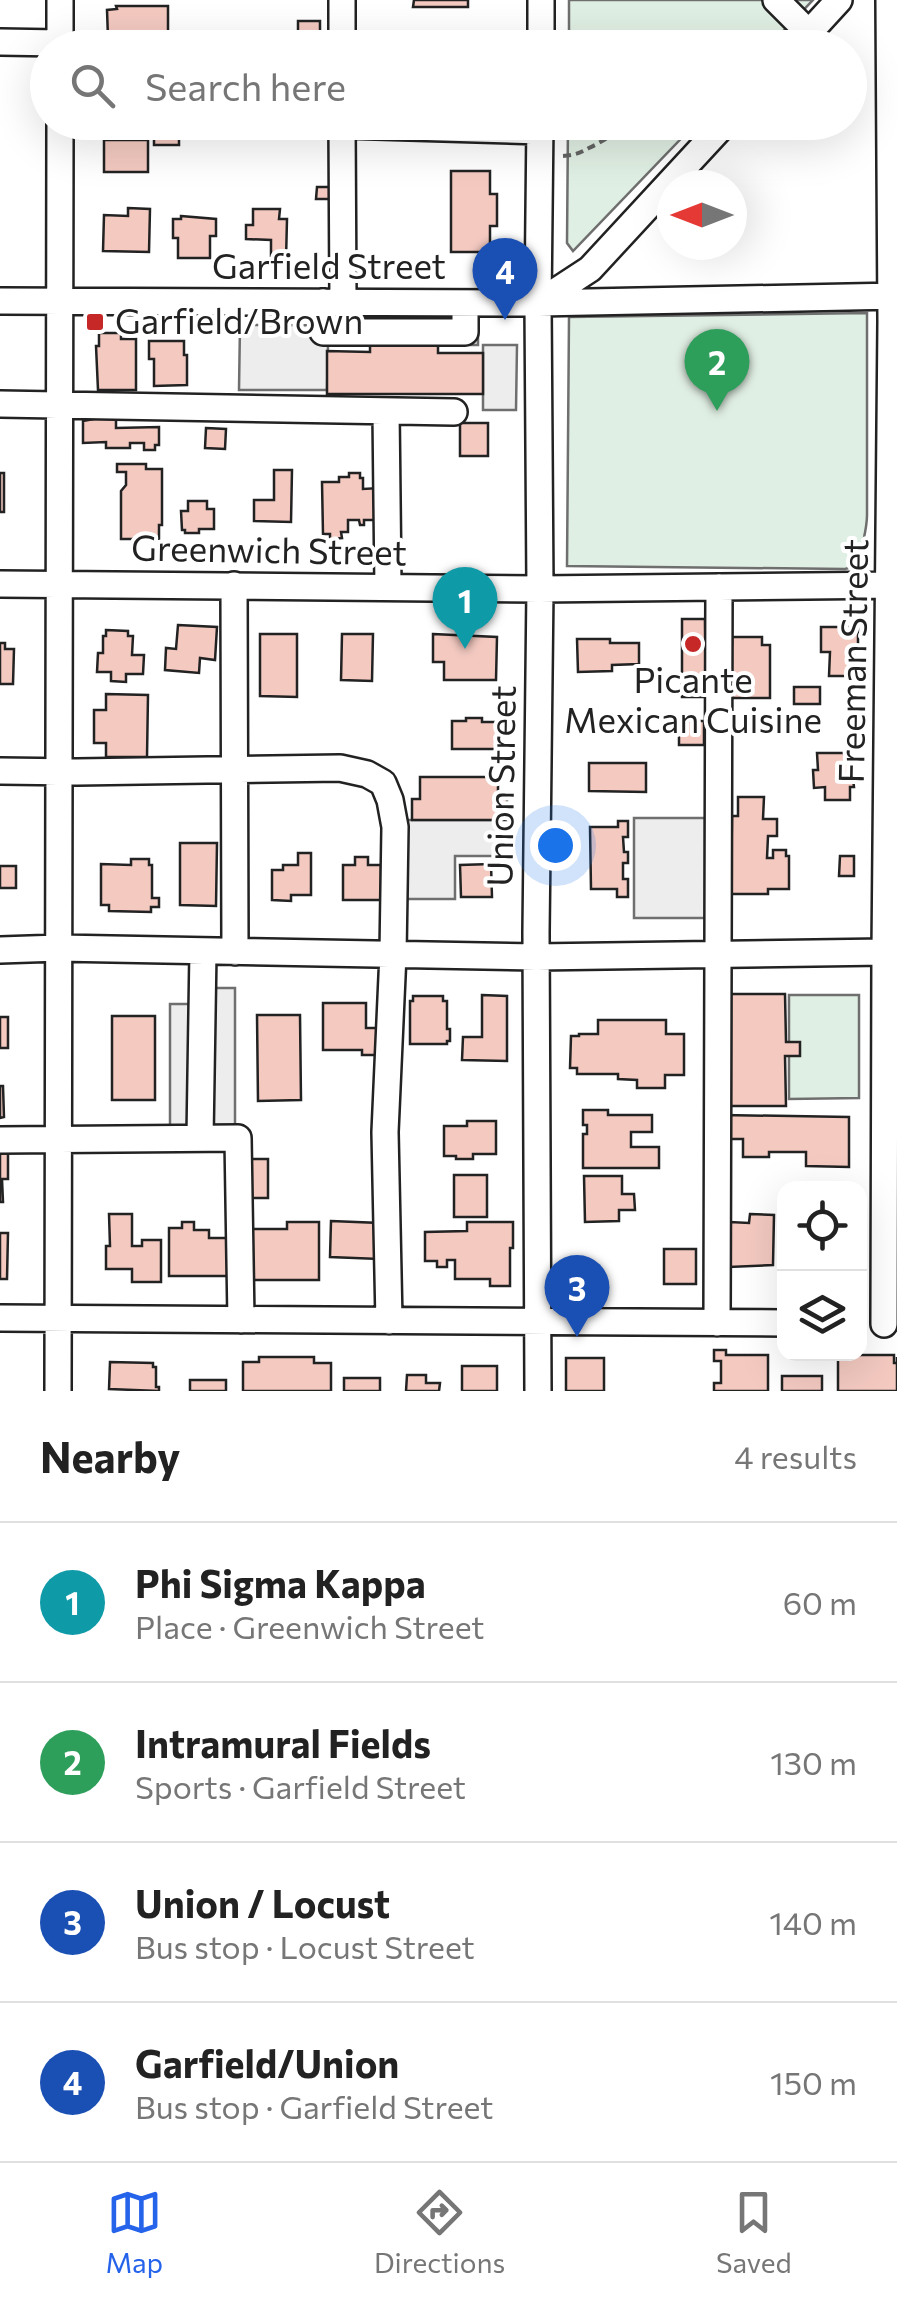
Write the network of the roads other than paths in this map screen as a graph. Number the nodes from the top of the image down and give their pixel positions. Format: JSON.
{"nodes":[{"id":1,"x":60,"y":0,"type":"edge"},
{"id":2,"x":342,"y":0,"type":"edge"},
{"id":3,"x":542,"y":0,"type":"edge"},
{"id":4,"x":776,"y":0,"type":"edge"},
{"id":5,"x":839,"y":0,"type":"edge"},
{"id":6,"x":889,"y":0,"type":"edge"},
{"id":7,"x":60,"y":30,"type":"edge"},
{"id":8,"x":342,"y":30,"type":"edge"},
{"id":9,"x":541,"y":30,"type":"edge"},
{"id":10,"x":796,"y":30,"type":"edge"},
{"id":11,"x":811,"y":30,"type":"edge"},
{"id":12,"x":0,"y":42,"type":"edge"},
{"id":13,"x":30,"y":44,"type":"edge"},
{"id":14,"x":893,"y":66,"type":"edge"},
{"id":15,"x":60,"y":140,"type":"edge"},
{"id":16,"x":341,"y":140,"type":"edge"},
{"id":17,"x":540,"y":140,"type":"edge"},
{"id":18,"x":709,"y":140,"type":"edge"},
{"id":19,"x":894,"y":296,"type":"edge"},
{"id":20,"x":0,"y":301,"type":"edge"},
{"id":21,"x":60,"y":301,"type":"junction"},
{"id":22,"x":333,"y":302,"type":"junction"},
{"id":23,"x":464,"y":303,"type":"junction"},
{"id":24,"x":538,"y":303,"type":"junction"},
{"id":25,"x":0,"y":404,"type":"edge"},
{"id":26,"x":60,"y":405,"type":"junction"},
{"id":27,"x":386,"y":411,"type":"junction"},
{"id":28,"x":454,"y":412,"type":"dead end"},
{"id":29,"x":894,"y":482,"type":"edge"},
{"id":30,"x":60,"y":583,"type":"junction"},
{"id":31,"x":0,"y":584,"type":"edge"},
{"id":32,"x":234,"y":585,"type":"junction"},
{"id":33,"x":893,"y":585,"type":"edge"},
{"id":34,"x":388,"y":587,"type":"junction"},
{"id":35,"x":718,"y":587,"type":"junction"},
{"id":36,"x":540,"y":589,"type":"junction"},
{"id":37,"x":234,"y":770,"type":"junction"},
{"id":38,"x":0,"y":771,"type":"edge"},
{"id":39,"x":59,"y":772,"type":"junction"},
{"id":40,"x":59,"y":948,"type":"junction"},
{"id":41,"x":0,"y":950,"type":"edge"},
{"id":42,"x":203,"y":951,"type":"junction"},
{"id":43,"x":235,"y":952,"type":"junction"},
{"id":44,"x":885,"y":952,"type":"junction"},
{"id":45,"x":393,"y":954,"type":"junction"},
{"id":46,"x":716,"y":954,"type":"junction"},
{"id":47,"x":536,"y":957,"type":"junction"},
{"id":48,"x":200,"y":1138,"type":"junction"},
{"id":49,"x":0,"y":1140,"type":"edge"},
{"id":50,"x":59,"y":1140,"type":"junction"},
{"id":51,"x":0,"y":1318,"type":"edge"},
{"id":52,"x":59,"y":1319,"type":"junction"},
{"id":53,"x":242,"y":1320,"type":"junction"},
{"id":54,"x":389,"y":1320,"type":"junction"},
{"id":55,"x":538,"y":1322,"type":"junction"},
{"id":56,"x":717,"y":1323,"type":"junction"},
{"id":57,"x":777,"y":1323,"type":"edge"},
{"id":58,"x":880,"y":1324,"type":"edge"},
{"id":59,"x":58,"y":1391,"type":"edge"},
{"id":60,"x":538,"y":1391,"type":"edge"}],
"edges":[{"from":1,"to":7,"type":"street"},
{"from":2,"to":8,"type":"street"},
{"from":3,"to":9,"type":"street"},
{"from":4,"to":10,"type":"street"},
{"from":5,"to":11,"type":"street"},
{"from":6,"to":14,"type":"street","name":"Freeman Street"},
{"from":12,"to":13,"type":"street"},
{"from":14,"to":19,"type":"street","name":"Freeman Street"},
{"from":15,"to":21,"type":"street"},
{"from":16,"to":22,"type":"street"},
{"from":17,"to":24,"type":"street","name":"Union Street"},
{"from":18,"to":24,"type":"street"},
{"from":19,"to":24,"type":"street","name":"Garfield Street"},
{"from":19,"to":29,"type":"street","name":"Freeman Street"},
{"from":20,"to":21,"type":"street","name":"Garfield Street"},
{"from":21,"to":22,"type":"street","name":"Garfield Street"},
{"from":21,"to":26,"type":"street"},
{"from":22,"to":23,"type":"street","name":"Garfield Street"},
{"from":22,"to":23,"type":"street"},
{"from":23,"to":24,"type":"street","name":"Garfield Street"},
{"from":24,"to":36,"type":"street","name":"Union Street"},
{"from":25,"to":26,"type":"street"},
{"from":26,"to":27,"type":"street"},
{"from":26,"to":30,"type":"street"},
{"from":27,"to":28,"type":"street"},
{"from":27,"to":34,"type":"street"},
{"from":29,"to":33,"type":"street","name":"Freeman Street"},
{"from":30,"to":31,"type":"street","name":"Greenwich Street"},
{"from":30,"to":32,"type":"street","name":"Greenwich Street"},
{"from":30,"to":39,"type":"street"},
{"from":32,"to":34,"type":"street","name":"Greenwich Street"},
{"from":32,"to":37,"type":"street"},
{"from":33,"to":35,"type":"street","name":"Greenwich Street"},
{"from":33,"to":44,"type":"street","name":"Freeman Street"},
{"from":34,"to":36,"type":"street","name":"Greenwich Street"},
{"from":35,"to":36,"type":"street","name":"Greenwich Street"},
{"from":35,"to":46,"type":"street"},
{"from":36,"to":47,"type":"street","name":"Union Street"},
{"from":37,"to":39,"type":"street"},
{"from":37,"to":43,"type":"street"},
{"from":37,"to":45,"type":"street"},
{"from":38,"to":39,"type":"street"},
{"from":39,"to":40,"type":"street"},
{"from":40,"to":41,"type":"street"},
{"from":40,"to":42,"type":"street"},
{"from":40,"to":50,"type":"street"},
{"from":42,"to":43,"type":"street"},
{"from":42,"to":48,"type":"street"},
{"from":43,"to":45,"type":"street"},
{"from":44,"to":46,"type":"street"},
{"from":44,"to":58,"type":"street","name":"Freeman Street"},
{"from":45,"to":47,"type":"street"},
{"from":45,"to":54,"type":"street"},
{"from":46,"to":47,"type":"street"},
{"from":46,"to":56,"type":"street"},
{"from":47,"to":55,"type":"street","name":"Union Street"},
{"from":48,"to":50,"type":"street"},
{"from":48,"to":53,"type":"street"},
{"from":49,"to":50,"type":"street"},
{"from":50,"to":52,"type":"street"},
{"from":51,"to":52,"type":"street"},
{"from":52,"to":53,"type":"street"},
{"from":52,"to":59,"type":"street"},
{"from":53,"to":54,"type":"street"},
{"from":54,"to":55,"type":"street"},
{"from":55,"to":56,"type":"street"},
{"from":55,"to":60,"type":"street","name":"Union Street"},
{"from":56,"to":57,"type":"street"}]}
